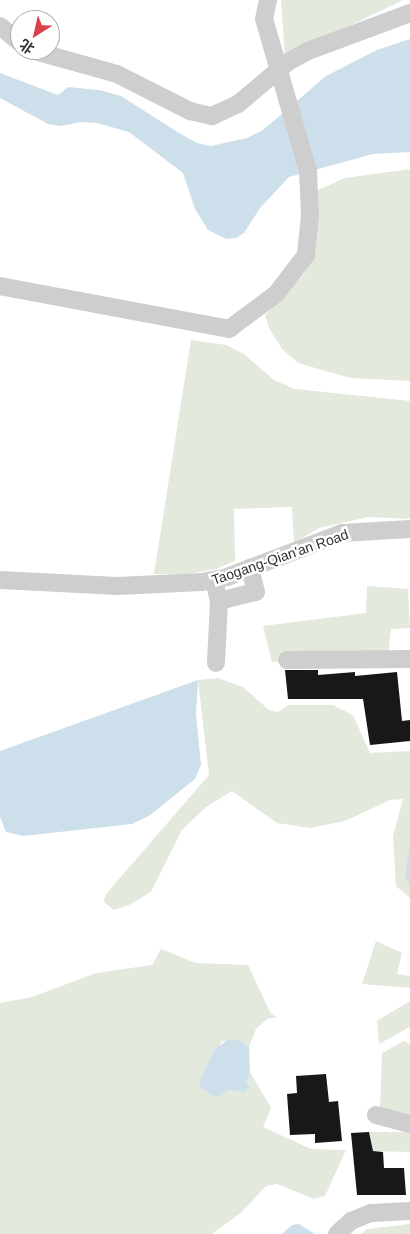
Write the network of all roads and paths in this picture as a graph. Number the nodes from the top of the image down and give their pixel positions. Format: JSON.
{"nodes":[{"id":1,"x":268,"y":0,"type":"edge"},
{"id":2,"x":410,"y":14,"type":"edge"},
{"id":3,"x":0,"y":26,"type":"edge"},
{"id":4,"x":10,"y":34,"type":"edge"},
{"id":5,"x":60,"y":58,"type":"edge"},
{"id":6,"x":280,"y":75,"type":"junction"},
{"id":7,"x":0,"y":286,"type":"edge"},
{"id":8,"x":410,"y":529,"type":"edge"},
{"id":9,"x":250,"y":568,"type":"junction"},
{"id":10,"x":0,"y":580,"type":"edge"},
{"id":11,"x":214,"y":580,"type":"junction"},
{"id":12,"x":219,"y":601,"type":"junction"},
{"id":13,"x":410,"y":659,"type":"edge"},
{"id":14,"x":287,"y":660,"type":"dead end"},
{"id":15,"x":216,"y":663,"type":"dead end"},
{"id":16,"x":376,"y":1115,"type":"dead end"},
{"id":17,"x":410,"y":1124,"type":"edge"},
{"id":18,"x":410,"y":1211,"type":"edge"},
{"id":19,"x":337,"y":1234,"type":"edge"}],
"edges":[{"from":1,"to":6,"type":"street"},
{"from":2,"to":6,"type":"street"},
{"from":3,"to":4,"type":"street"},
{"from":5,"to":6,"type":"street"},
{"from":6,"to":7,"type":"street"},
{"from":8,"to":9,"type":"street","name":"Taogang-Qian'an Road"},
{"from":9,"to":11,"type":"street","name":"Taogang-Qian'an Road"},
{"from":9,"to":12,"type":"street"},
{"from":10,"to":11,"type":"street","name":"Taogang-Qian'an Road"},
{"from":11,"to":12,"type":"street"},
{"from":12,"to":15,"type":"street"},
{"from":13,"to":14,"type":"street"},
{"from":16,"to":17,"type":"street"},
{"from":18,"to":19,"type":"street"}]}
